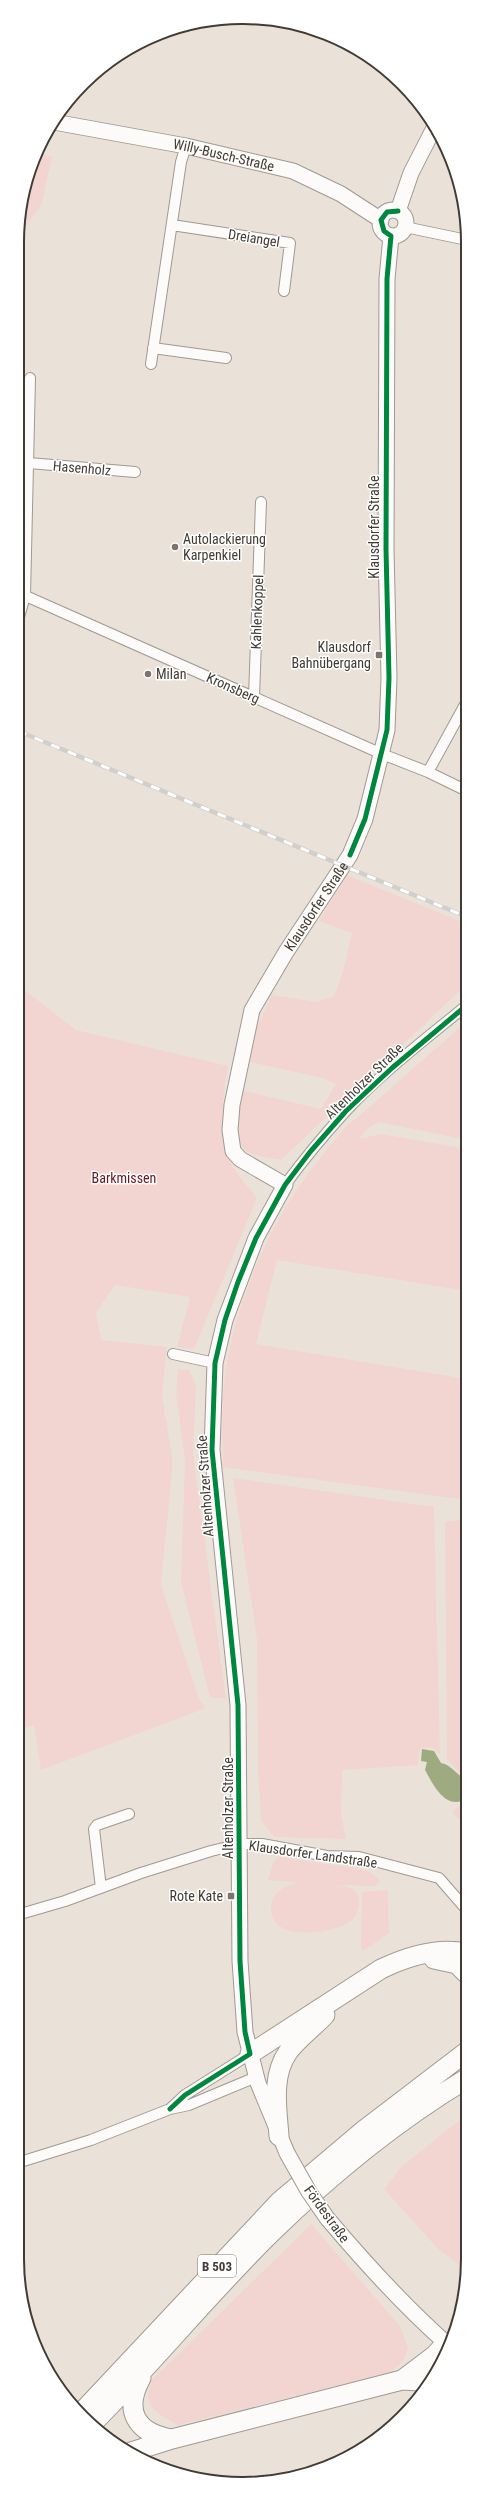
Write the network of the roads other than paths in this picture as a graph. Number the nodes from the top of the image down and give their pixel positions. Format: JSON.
{"nodes":[{"id":1,"x":60,"y":123,"type":"edge"},
{"id":2,"x":432,"y":133,"type":"edge"},
{"id":3,"x":186,"y":146,"type":"junction"},
{"id":4,"x":398,"y":211,"type":"junction"},
{"id":5,"x":381,"y":220,"type":"junction"},
{"id":6,"x":172,"y":225,"type":"junction"},
{"id":7,"x":406,"y":227,"type":"junction"},
{"id":8,"x":391,"y":236,"type":"junction"},
{"id":9,"x":461,"y":239,"type":"edge"},
{"id":10,"x":284,"y":291,"type":"dead end"},
{"id":11,"x":153,"y":348,"type":"junction"},
{"id":12,"x":226,"y":358,"type":"dead end"},
{"id":13,"x":150,"y":364,"type":"dead end"},
{"id":14,"x":30,"y":378,"type":"dead end"},
{"id":15,"x":29,"y":463,"type":"junction"},
{"id":16,"x":135,"y":472,"type":"dead end"},
{"id":17,"x":261,"y":502,"type":"dead end"},
{"id":18,"x":24,"y":557,"type":"edge"},
{"id":19,"x":24,"y":596,"type":"edge"},
{"id":20,"x":254,"y":697,"type":"junction"},
{"id":21,"x":461,"y":712,"type":"edge"},
{"id":22,"x":382,"y":754,"type":"junction"},
{"id":23,"x":428,"y":772,"type":"junction"},
{"id":24,"x":461,"y":788,"type":"edge"},
{"id":25,"x":461,"y":1010,"type":"edge"},
{"id":26,"x":285,"y":1185,"type":"junction"},
{"id":27,"x":173,"y":1354,"type":"dead end"},
{"id":28,"x":215,"y":1363,"type":"junction"},
{"id":29,"x":130,"y":1814,"type":"dead end"},
{"id":30,"x":240,"y":1844,"type":"junction"},
{"id":31,"x":101,"y":1888,"type":"junction"},
{"id":32,"x":461,"y":1903,"type":"edge"},
{"id":33,"x":24,"y":1914,"type":"edge"},
{"id":34,"x":461,"y":1953,"type":"edge"},
{"id":35,"x":417,"y":1954,"type":"junction"},
{"id":36,"x":461,"y":1968,"type":"edge"},
{"id":37,"x":355,"y":1986,"type":"junction"},
{"id":38,"x":288,"y":2052,"type":"junction"},
{"id":39,"x":250,"y":2054,"type":"junction"},
{"id":40,"x":461,"y":2056,"type":"edge"},
{"id":41,"x":461,"y":2064,"type":"edge"},
{"id":42,"x":256,"y":2077,"type":"junction"},
{"id":43,"x":461,"y":2082,"type":"edge"},
{"id":44,"x":170,"y":2109,"type":"junction"},
{"id":45,"x":364,"y":2130,"type":"junction"},
{"id":46,"x":283,"y":2145,"type":"junction"},
{"id":47,"x":24,"y":2161,"type":"edge"},
{"id":48,"x":444,"y":2342,"type":"edge"},
{"id":49,"x":441,"y":2349,"type":"edge"},
{"id":50,"x":144,"y":2372,"type":"junction"},
{"id":51,"x":402,"y":2380,"type":"junction"},
{"id":52,"x":424,"y":2380,"type":"edge"},
{"id":53,"x":84,"y":2409,"type":"edge"},
{"id":54,"x":96,"y":2420,"type":"edge"},
{"id":55,"x":172,"y":2439,"type":"junction"},
{"id":56,"x":137,"y":2450,"type":"edge"}],
"edges":[{"from":1,"to":3,"type":"street","name":"Willy-Busch-Straße"},
{"from":2,"to":4,"type":"street"},
{"from":3,"to":5,"type":"street","name":"Willy-Busch-Straße"},
{"from":3,"to":6,"type":"street"},
{"from":4,"to":5,"type":"street"},
{"from":4,"to":7,"type":"street"},
{"from":5,"to":8,"type":"street"},
{"from":6,"to":10,"type":"street","name":"Dreiangel"},
{"from":6,"to":11,"type":"street"},
{"from":7,"to":8,"type":"street"},
{"from":7,"to":9,"type":"street"},
{"from":8,"to":22,"type":"street","name":"Klausdorfer Straße"},
{"from":11,"to":12,"type":"street"},
{"from":11,"to":13,"type":"street"},
{"from":14,"to":15,"type":"street"},
{"from":15,"to":16,"type":"street","name":"Hasenholz"},
{"from":15,"to":18,"type":"street"},
{"from":17,"to":20,"type":"street","name":"Kahlenkoppel"},
{"from":19,"to":20,"type":"street","name":"Kronsberg"},
{"from":20,"to":22,"type":"street","name":"Kronsberg"},
{"from":21,"to":23,"type":"street"},
{"from":22,"to":23,"type":"street","name":"Kronsberg"},
{"from":22,"to":26,"type":"street","name":"Klausdorfer Straße"},
{"from":23,"to":24,"type":"street","name":"Kronsberg"},
{"from":25,"to":26,"type":"street","name":"Altenholzer Straße"},
{"from":26,"to":28,"type":"street","name":"Altenholzer Straße"},
{"from":27,"to":28,"type":"street"},
{"from":28,"to":30,"type":"street","name":"Altenholzer Straße"},
{"from":29,"to":31,"type":"street"},
{"from":30,"to":31,"type":"street"},
{"from":30,"to":32,"type":"street","name":"Klausdorfer Landstraße"},
{"from":30,"to":39,"type":"street","name":"Altenholzer Straße"},
{"from":31,"to":33,"type":"street"},
{"from":34,"to":35,"type":"highway"},
{"from":35,"to":36,"type":"highway"},
{"from":35,"to":37,"type":"highway"},
{"from":37,"to":38,"type":"highway"},
{"from":37,"to":39,"type":"highway"},
{"from":38,"to":39,"type":"highway"},
{"from":38,"to":46,"type":"highway"},
{"from":39,"to":42,"type":"street","name":"Fördestraße"},
{"from":39,"to":44,"type":"street"},
{"from":40,"to":45,"type":"highway"},
{"from":41,"to":45,"type":"highway","number":"B 503"},
{"from":42,"to":44,"type":"street"},
{"from":42,"to":46,"type":"street","name":"Fördestraße"},
{"from":43,"to":50,"type":"highway","number":"B 503"},
{"from":44,"to":47,"type":"street"},
{"from":45,"to":53,"type":"highway","number":"B 503"},
{"from":46,"to":48,"type":"street","name":"Fördestraße","bridge":true},
{"from":49,"to":51,"type":"highway"},
{"from":50,"to":54,"type":"highway","number":"B 503"},
{"from":50,"to":55,"type":"highway"},
{"from":51,"to":52,"type":"highway"},
{"from":51,"to":55,"type":"highway"},
{"from":55,"to":56,"type":"highway"}]}
